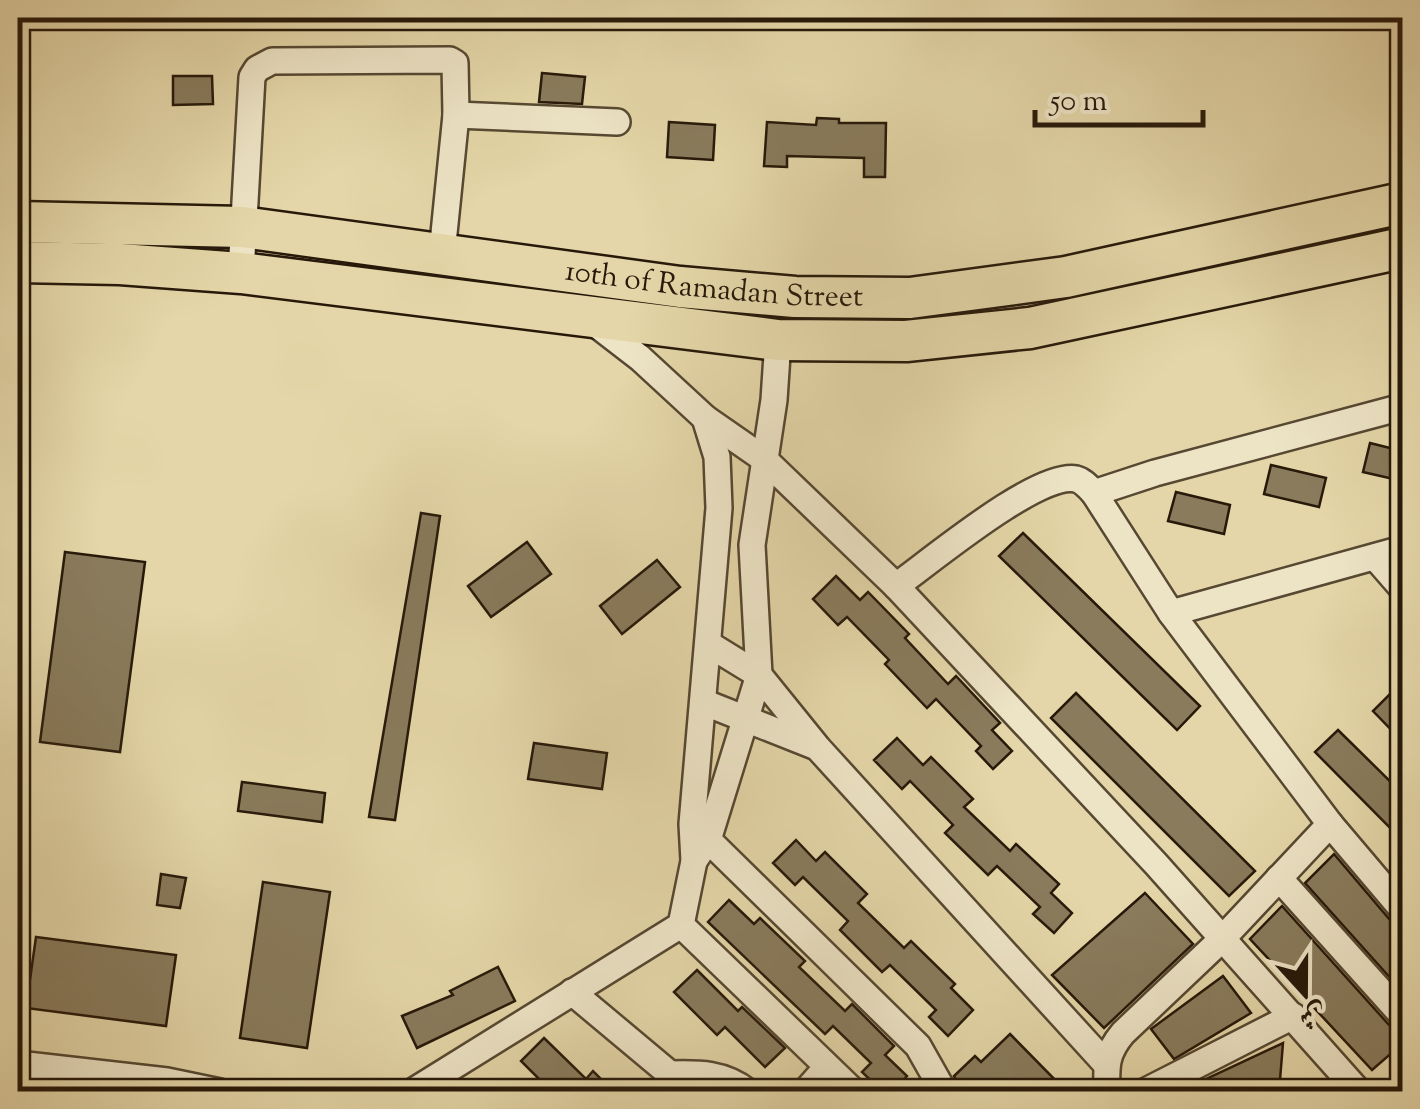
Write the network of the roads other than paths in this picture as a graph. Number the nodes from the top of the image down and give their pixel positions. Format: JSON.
{"nodes":[{"id":1,"x":456,"y":115,"type":"junction"},
{"id":2,"x":617,"y":122,"type":"dead end"},
{"id":3,"x":1402,"y":204,"type":"edge"},
{"id":4,"x":18,"y":222,"type":"edge"},
{"id":5,"x":242,"y":227,"type":"junction"},
{"id":6,"x":1402,"y":248,"type":"edge"},
{"id":7,"x":442,"y":253,"type":"junction"},
{"id":8,"x":18,"y":262,"type":"edge"},
{"id":9,"x":241,"y":273,"type":"junction"},
{"id":10,"x":586,"y":316,"type":"junction"},
{"id":11,"x":778,"y":340,"type":"junction"},
{"id":12,"x":1402,"y":407,"type":"edge"},
{"id":13,"x":705,"y":418,"type":"junction"},
{"id":14,"x":764,"y":459,"type":"junction"},
{"id":15,"x":1094,"y":493,"type":"junction"},
{"id":16,"x":1402,"y":549,"type":"edge"},
{"id":17,"x":1375,"y":557,"type":"junction"},
{"id":18,"x":896,"y":586,"type":"junction"},
{"id":19,"x":1402,"y":588,"type":"edge"},
{"id":20,"x":1171,"y":614,"type":"junction"},
{"id":21,"x":710,"y":645,"type":"junction"},
{"id":22,"x":760,"y":675,"type":"junction"},
{"id":23,"x":702,"y":702,"type":"junction"},
{"id":24,"x":746,"y":719,"type":"junction"},
{"id":25,"x":818,"y":748,"type":"junction"},
{"id":26,"x":1330,"y":824,"type":"junction"},
{"id":27,"x":698,"y":842,"type":"junction"},
{"id":28,"x":1279,"y":878,"type":"junction"},
{"id":29,"x":1402,"y":909,"type":"edge"},
{"id":30,"x":681,"y":925,"type":"junction"},
{"id":31,"x":1222,"y":938,"type":"junction"},
{"id":32,"x":572,"y":992,"type":"junction"},
{"id":33,"x":1402,"y":1015,"type":"edge"},
{"id":34,"x":1293,"y":1016,"type":"junction"},
{"id":35,"x":1106,"y":1064,"type":"junction"},
{"id":36,"x":24,"y":1065,"type":"edge"},
{"id":37,"x":828,"y":1067,"type":"junction"},
{"id":38,"x":668,"y":1083,"type":"edge"},
{"id":39,"x":432,"y":1087,"type":"edge"},
{"id":40,"x":42,"y":1092,"type":"edge"},
{"id":41,"x":220,"y":1092,"type":"edge"},
{"id":42,"x":748,"y":1092,"type":"edge"},
{"id":43,"x":805,"y":1092,"type":"edge"},
{"id":44,"x":854,"y":1092,"type":"edge"},
{"id":45,"x":944,"y":1092,"type":"edge"},
{"id":46,"x":1107,"y":1092,"type":"edge"},
{"id":47,"x":1144,"y":1092,"type":"edge"},
{"id":48,"x":1359,"y":1092,"type":"edge"}],
"edges":[{"from":1,"to":2,"type":"street"},
{"from":1,"to":5,"type":"street"},
{"from":1,"to":7,"type":"street"},
{"from":3,"to":7,"type":"main road","name":"10th of Ramadan Street"},
{"from":4,"to":5,"type":"main road","name":"10th of Ramadan Street"},
{"from":5,"to":7,"type":"main road","name":"10th of Ramadan Street"},
{"from":5,"to":9,"type":"street"},
{"from":6,"to":11,"type":"main road","name":"10th of Ramadan Street"},
{"from":8,"to":9,"type":"main road","name":"10th of Ramadan Street"},
{"from":9,"to":10,"type":"main road","name":"10th of Ramadan Street"},
{"from":10,"to":11,"type":"main road","name":"10th of Ramadan Street"},
{"from":10,"to":13,"type":"street"},
{"from":11,"to":14,"type":"street"},
{"from":12,"to":15,"type":"street"},
{"from":13,"to":14,"type":"street"},
{"from":13,"to":21,"type":"street"},
{"from":14,"to":18,"type":"street"},
{"from":14,"to":22,"type":"street"},
{"from":15,"to":18,"type":"street"},
{"from":15,"to":20,"type":"street"},
{"from":16,"to":17,"type":"street"},
{"from":17,"to":19,"type":"street"},
{"from":17,"to":20,"type":"street"},
{"from":18,"to":31,"type":"street"},
{"from":20,"to":26,"type":"street"},
{"from":21,"to":22,"type":"street"},
{"from":21,"to":23,"type":"street"},
{"from":22,"to":24,"type":"street"},
{"from":22,"to":25,"type":"street"},
{"from":23,"to":24,"type":"street"},
{"from":23,"to":27,"type":"street"},
{"from":24,"to":25,"type":"street"},
{"from":24,"to":27,"type":"street"},
{"from":25,"to":35,"type":"street"},
{"from":26,"to":28,"type":"street"},
{"from":26,"to":29,"type":"street"},
{"from":27,"to":30,"type":"street"},
{"from":27,"to":45,"type":"street"},
{"from":28,"to":31,"type":"street"},
{"from":28,"to":33,"type":"street"},
{"from":30,"to":32,"type":"street"},
{"from":30,"to":37,"type":"street"},
{"from":31,"to":34,"type":"street"},
{"from":31,"to":35,"type":"street"},
{"from":32,"to":38,"type":"street"},
{"from":32,"to":39,"type":"street"},
{"from":34,"to":47,"type":"street"},
{"from":34,"to":48,"type":"street"},
{"from":35,"to":46,"type":"street"},
{"from":36,"to":40,"type":"street"},
{"from":36,"to":41,"type":"street"},
{"from":37,"to":43,"type":"street"},
{"from":37,"to":44,"type":"street"},
{"from":38,"to":42,"type":"street"}]}
